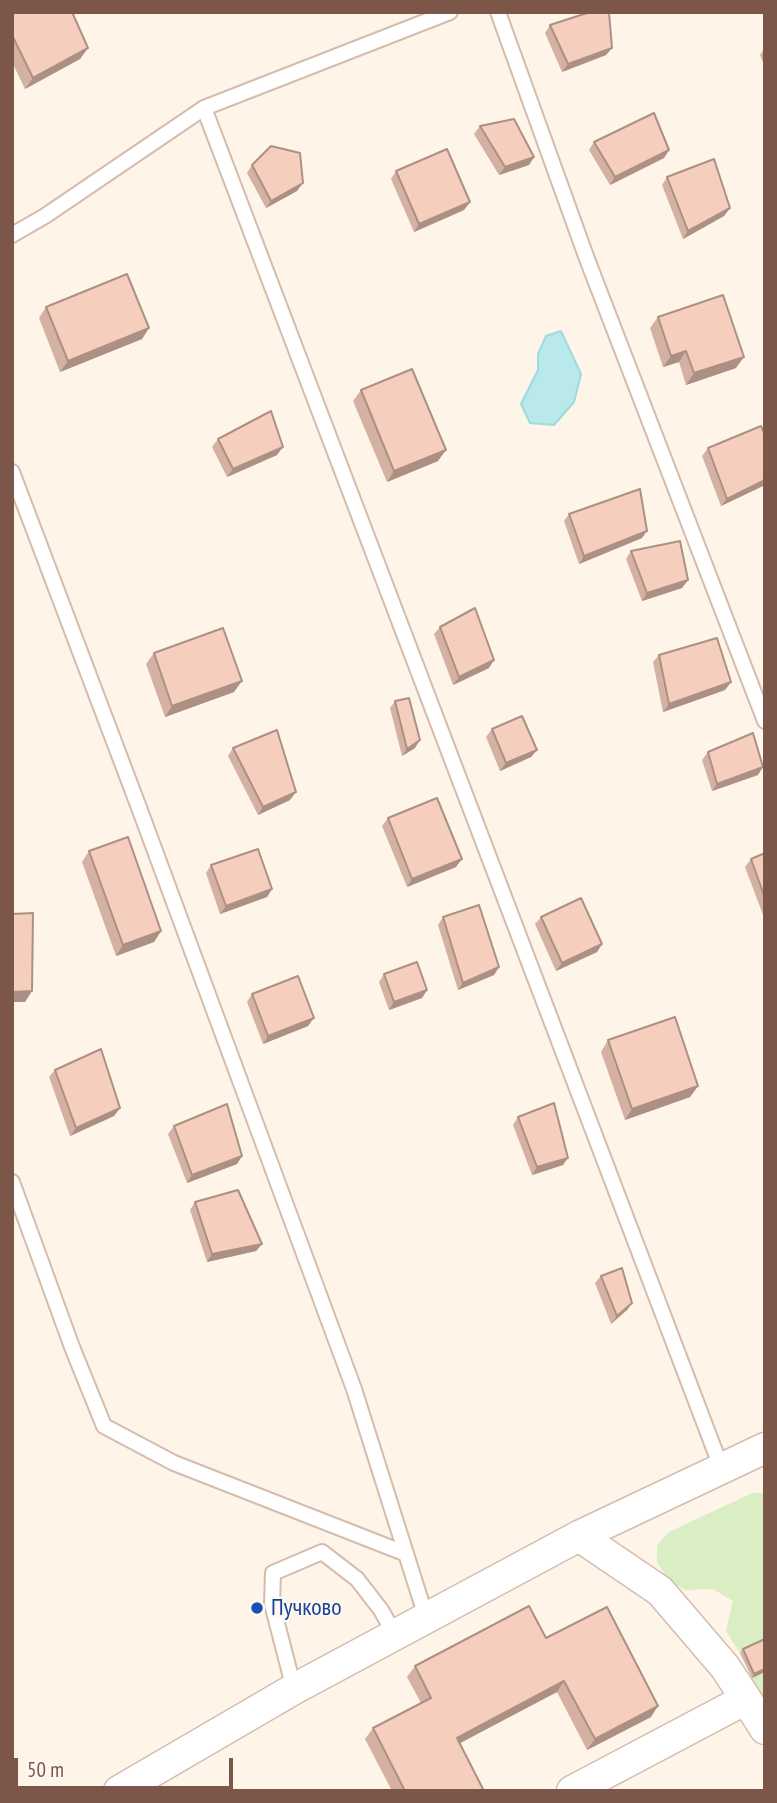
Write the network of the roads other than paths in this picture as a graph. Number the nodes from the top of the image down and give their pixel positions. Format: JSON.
{"nodes":[{"id":1,"x":450,"y":12,"type":"edge"},
{"id":2,"x":498,"y":12,"type":"edge"},
{"id":3,"x":204,"y":108,"type":"junction"},
{"id":4,"x":12,"y":235,"type":"edge"},
{"id":5,"x":12,"y":472,"type":"edge"},
{"id":6,"x":765,"y":720,"type":"edge"},
{"id":7,"x":12,"y":1182,"type":"edge"},
{"id":8,"x":765,"y":1448,"type":"edge"},
{"id":9,"x":721,"y":1467,"type":"junction"},
{"id":10,"x":579,"y":1536,"type":"junction"},
{"id":11,"x":404,"y":1553,"type":"junction"},
{"id":12,"x":426,"y":1618,"type":"junction"},
{"id":13,"x":395,"y":1635,"type":"junction"},
{"id":14,"x":294,"y":1689,"type":"junction"},
{"id":15,"x":746,"y":1699,"type":"junction"},
{"id":16,"x":765,"y":1729,"type":"edge"},
{"id":17,"x":119,"y":1791,"type":"edge"},
{"id":18,"x":572,"y":1791,"type":"edge"}],
"edges":[{"from":1,"to":3,"type":"lane"},
{"from":2,"to":6,"type":"lane"},
{"from":3,"to":4,"type":"lane"},
{"from":3,"to":9,"type":"lane"},
{"from":5,"to":11,"type":"lane"},
{"from":7,"to":11,"type":"lane"},
{"from":8,"to":9,"type":"street"},
{"from":9,"to":10,"type":"street"},
{"from":10,"to":12,"type":"street"},
{"from":10,"to":15,"type":"street"},
{"from":11,"to":12,"type":"lane"},
{"from":12,"to":13,"type":"street"},
{"from":13,"to":14,"type":"street"},
{"from":13,"to":14,"type":"lane"},
{"from":14,"to":17,"type":"street"},
{"from":15,"to":16,"type":"street"},
{"from":15,"to":18,"type":"street"}]}
